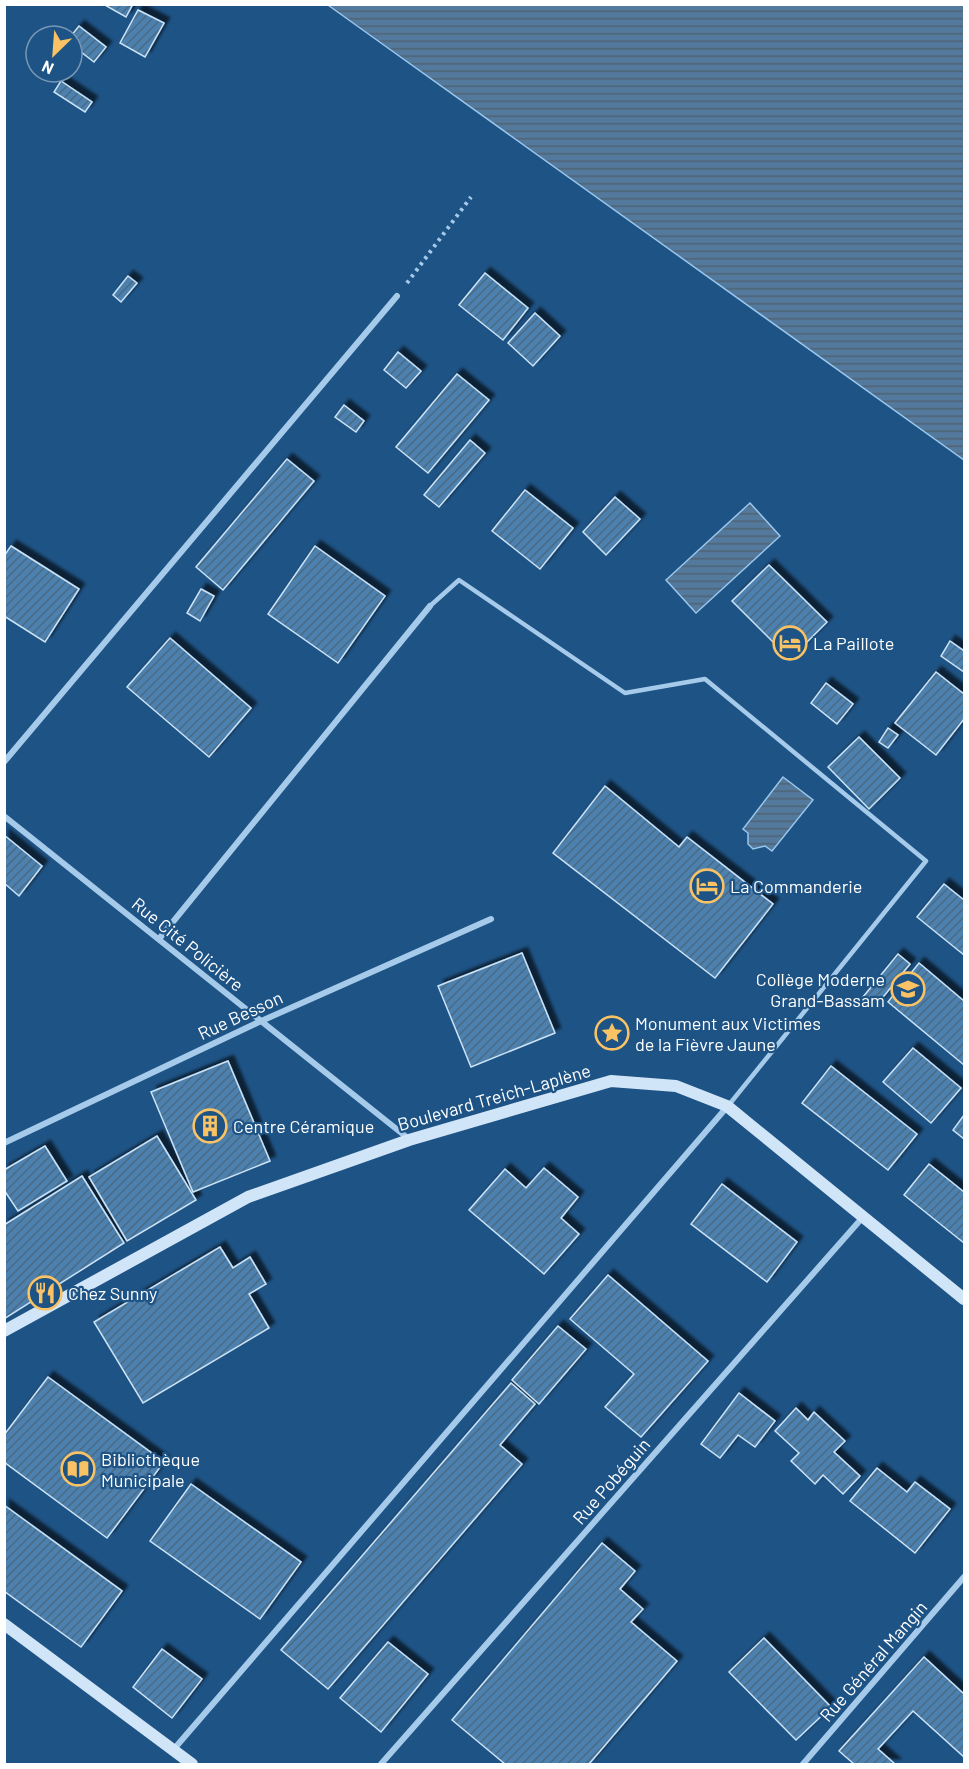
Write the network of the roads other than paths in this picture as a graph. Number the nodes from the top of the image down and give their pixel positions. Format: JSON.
{"nodes":[{"id":1,"x":397,"y":296,"type":"road end"},
{"id":2,"x":430,"y":606,"type":"joint"},
{"id":3,"x":4,"y":762,"type":"edge"},
{"id":4,"x":4,"y":816,"type":"edge"},
{"id":5,"x":491,"y":919,"type":"dead end"},
{"id":6,"x":159,"y":939,"type":"junction"},
{"id":7,"x":259,"y":1022,"type":"junction"},
{"id":8,"x":727,"y":1106,"type":"junction"},
{"id":9,"x":409,"y":1140,"type":"junction"},
{"id":10,"x":4,"y":1143,"type":"edge"},
{"id":11,"x":863,"y":1217,"type":"junction"},
{"id":12,"x":964,"y":1299,"type":"edge"},
{"id":13,"x":4,"y":1331,"type":"edge"},
{"id":14,"x":964,"y":1577,"type":"edge"},
{"id":15,"x":4,"y":1624,"type":"edge"},
{"id":16,"x":174,"y":1749,"type":"junction"},
{"id":17,"x":192,"y":1764,"type":"edge"},
{"id":18,"x":381,"y":1764,"type":"edge"},
{"id":19,"x":803,"y":1764,"type":"edge"}],
"edges":[{"from":1,"to":3,"type":"street"},
{"from":2,"to":6,"type":"street"},
{"from":2,"to":8,"type":"lane"},
{"from":4,"to":6,"type":"street","name":"Rue Cité Policière"},
{"from":5,"to":7,"type":"street","name":"Rue Besson"},
{"from":6,"to":7,"type":"street","name":"Rue Cité Policière"},
{"from":7,"to":9,"type":"street","name":"Rue Cité Policière"},
{"from":7,"to":10,"type":"street","name":"Rue Besson"},
{"from":8,"to":9,"type":"street","name":"Boulevard Treich-Laplène"},
{"from":8,"to":11,"type":"street","name":"Boulevard Treich-Laplène"},
{"from":8,"to":16,"type":"street"},
{"from":9,"to":13,"type":"street","name":"Boulevard Treich-Laplène"},
{"from":11,"to":12,"type":"street","name":"Boulevard Treich-Laplène"},
{"from":11,"to":18,"type":"street","name":"Rue Pobéguin"},
{"from":14,"to":19,"type":"street","name":"Rue Général Mangin"},
{"from":15,"to":16,"type":"street"},
{"from":16,"to":17,"type":"street"}]}
